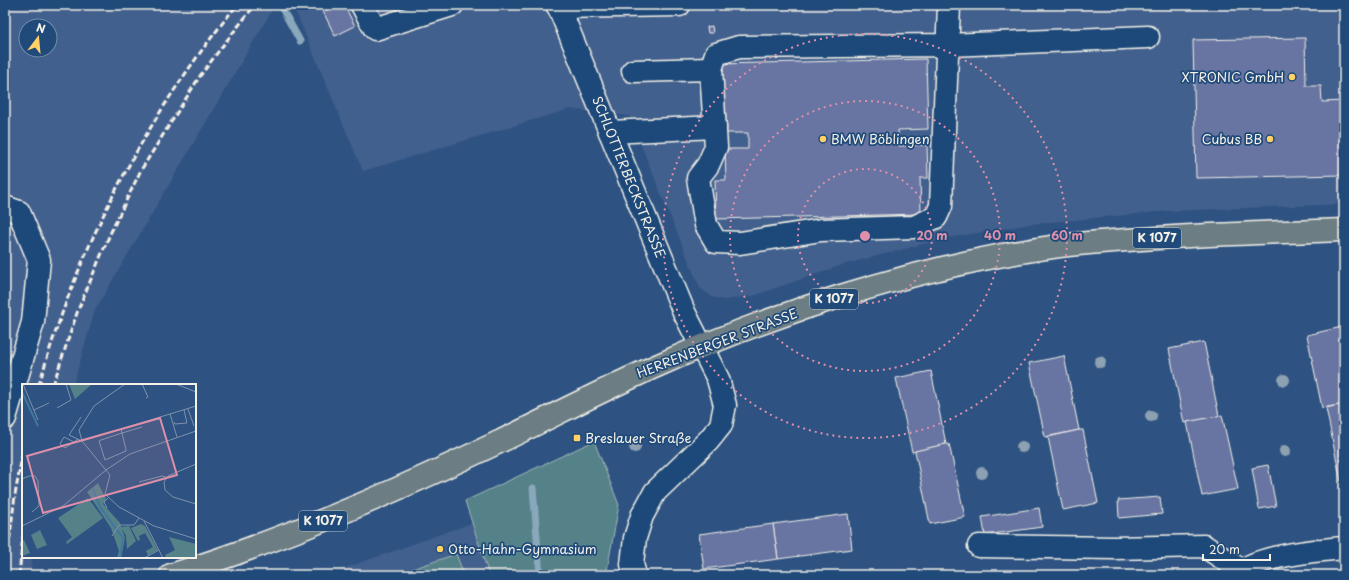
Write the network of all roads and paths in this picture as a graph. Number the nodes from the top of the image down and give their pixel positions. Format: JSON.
{"nodes":[{"id":1,"x":362,"y":5,"type":"edge"},
{"id":2,"x":452,"y":5,"type":"edge"},
{"id":3,"x":679,"y":5,"type":"edge"},
{"id":4,"x":949,"y":5,"type":"edge"},
{"id":5,"x":558,"y":6,"type":"edge"},
{"id":6,"x":1148,"y":37,"type":"dead end"},
{"id":7,"x":948,"y":45,"type":"junction"},
{"id":8,"x":712,"y":69,"type":"junction"},
{"id":9,"x":633,"y":71,"type":"dead end"},
{"id":10,"x":715,"y":127,"type":"junction"},
{"id":11,"x":610,"y":132,"type":"junction"},
{"id":12,"x":5,"y":206,"type":"edge"},
{"id":13,"x":1344,"y":230,"type":"edge"},
{"id":14,"x":701,"y":348,"type":"junction"},
{"id":15,"x":5,"y":418,"type":"edge"},
{"id":16,"x":979,"y":546,"type":"dead end"},
{"id":17,"x":1344,"y":548,"type":"edge"},
{"id":18,"x":1239,"y":572,"type":"edge"},
{"id":19,"x":171,"y":575,"type":"edge"},
{"id":20,"x":635,"y":575,"type":"edge"}],
"edges":[{"from":1,"to":2,"type":"street"},
{"from":3,"to":5,"type":"street"},
{"from":4,"to":7,"type":"street"},
{"from":5,"to":11,"type":"street","name":"SCHLOTTERBECKSTRASSE"},
{"from":6,"to":7,"type":"street"},
{"from":7,"to":8,"type":"street"},
{"from":7,"to":10,"type":"street"},
{"from":8,"to":9,"type":"street"},
{"from":8,"to":10,"type":"street"},
{"from":10,"to":11,"type":"street"},
{"from":11,"to":14,"type":"street","name":"SCHLOTTERBECKSTRASSE"},
{"from":12,"to":15,"type":"street"},
{"from":13,"to":14,"type":"main road","name":"HERRENBERGER STRASSE","number":"K 1077"},
{"from":14,"to":19,"type":"main road","name":"HERRENBERGER STRASSE","number":"K 1077"},
{"from":14,"to":20,"type":"street"},
{"from":16,"to":18,"type":"street"},
{"from":17,"to":18,"type":"street"}]}
